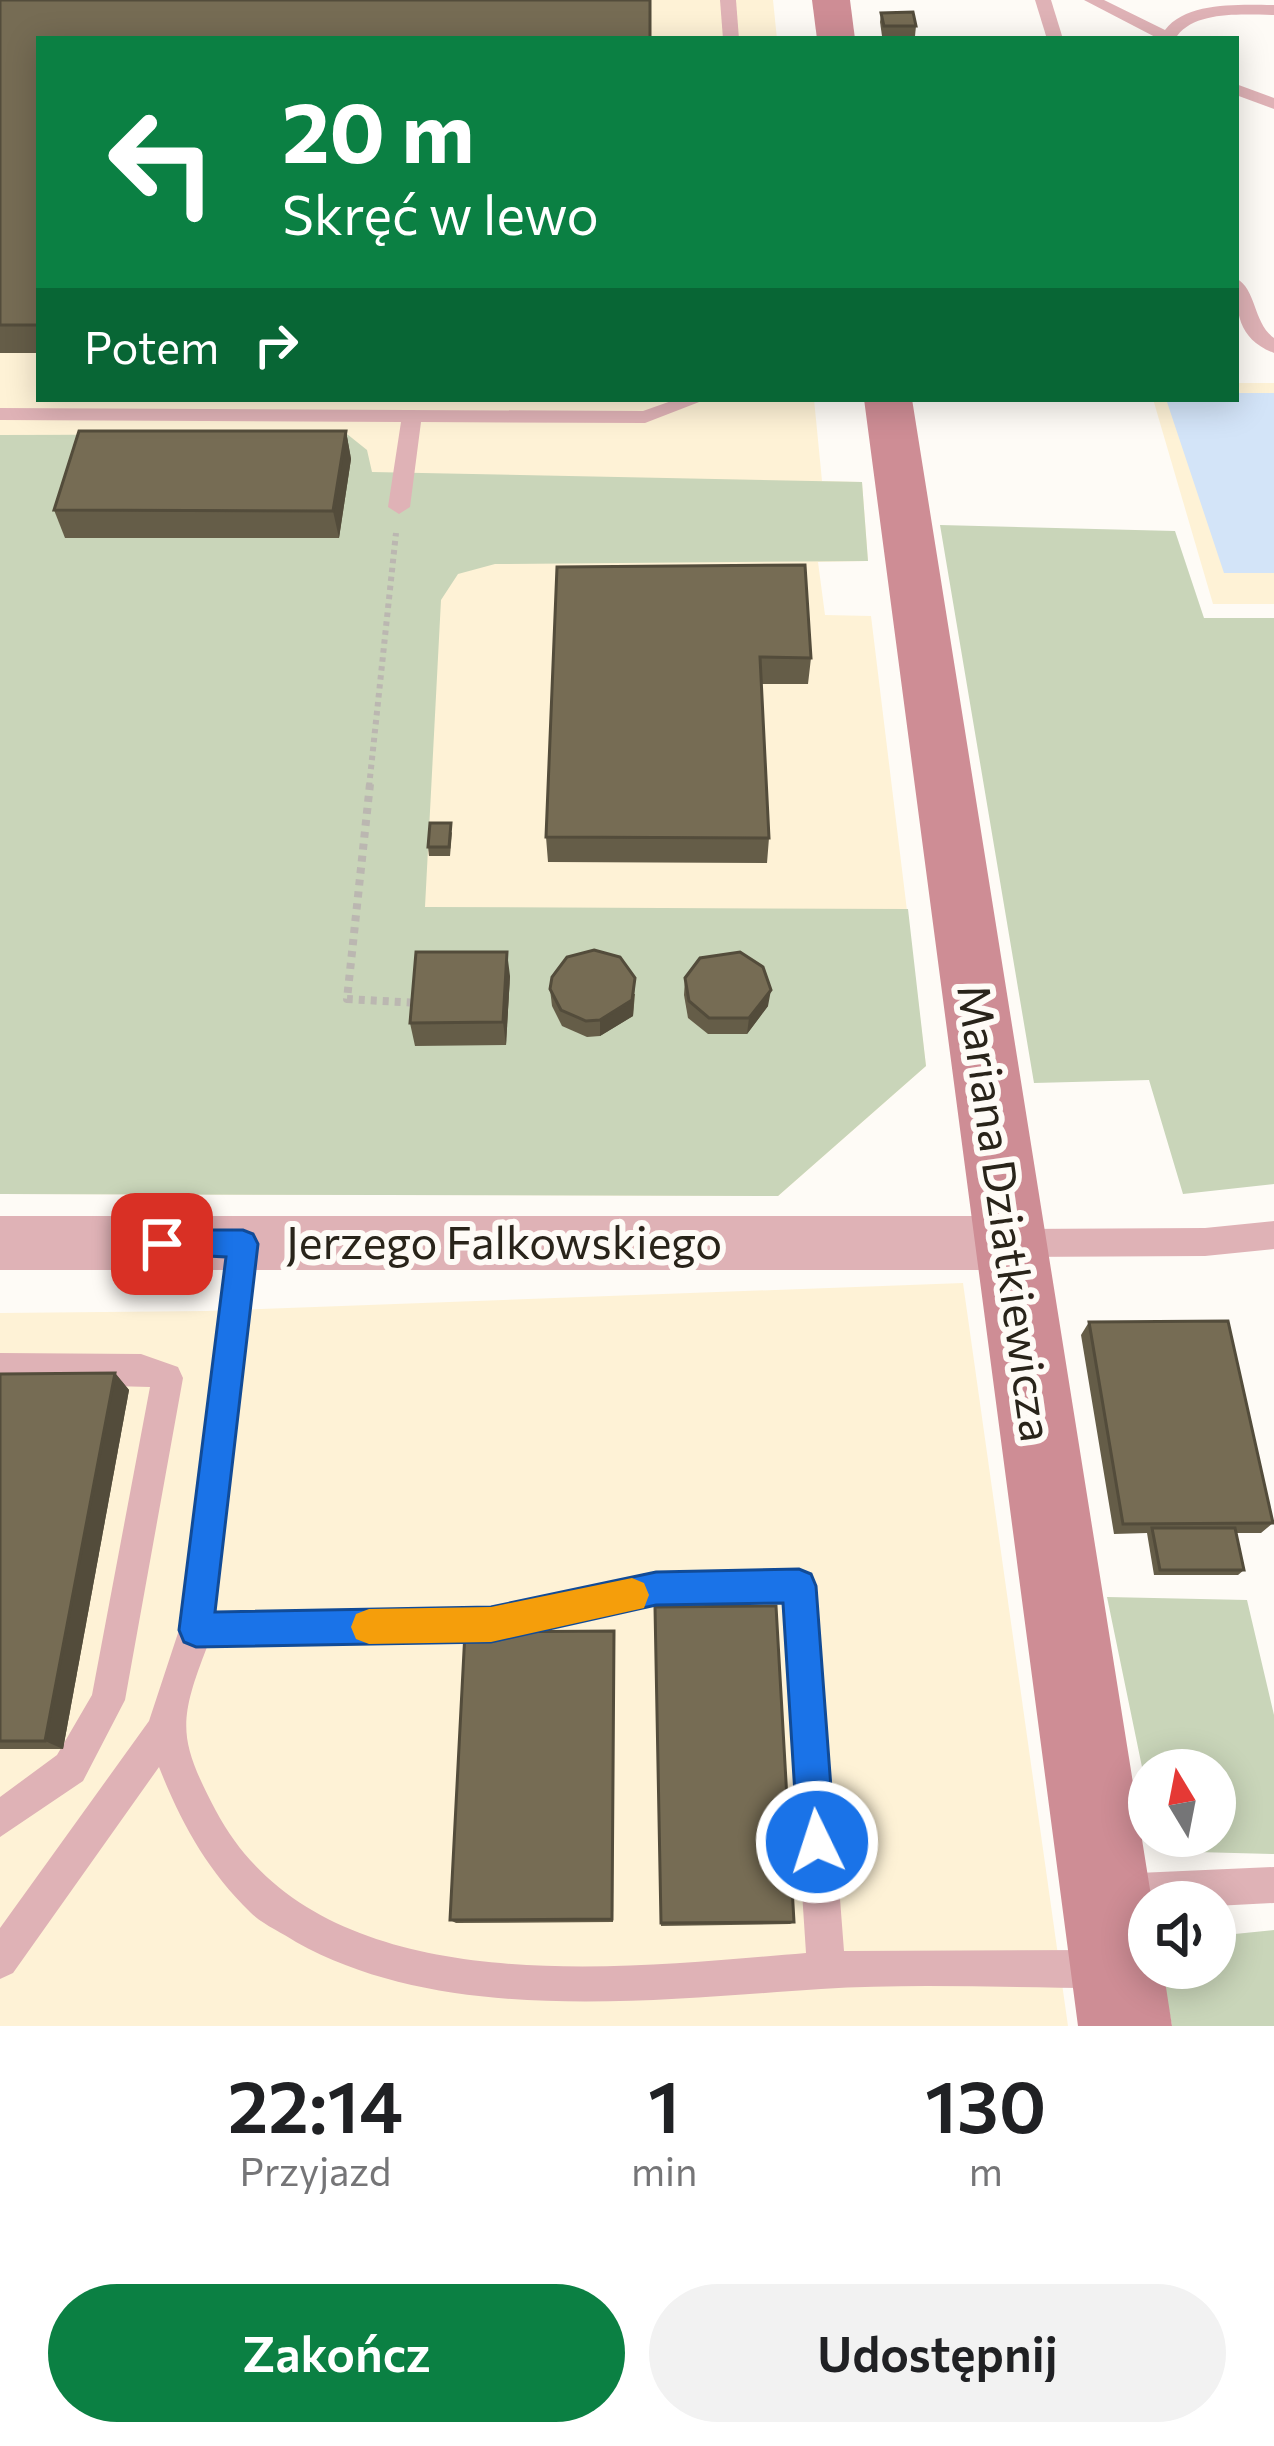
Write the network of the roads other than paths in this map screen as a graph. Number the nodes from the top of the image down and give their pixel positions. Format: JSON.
{"nodes":[{"id":1,"x":728,"y":0,"type":"edge"},
{"id":2,"x":831,"y":0,"type":"edge"},
{"id":3,"x":1043,"y":0,"type":"edge"},
{"id":4,"x":1092,"y":0,"type":"edge"},
{"id":5,"x":1170,"y":0,"type":"edge"},
{"id":6,"x":1274,"y":10,"type":"edge"},
{"id":7,"x":1173,"y":32,"type":"edge"},
{"id":8,"x":730,"y":36,"type":"edge"},
{"id":9,"x":836,"y":36,"type":"edge"},
{"id":10,"x":1054,"y":36,"type":"edge"},
{"id":11,"x":1239,"y":90,"type":"edge"},
{"id":12,"x":1274,"y":104,"type":"edge"},
{"id":13,"x":1239,"y":293,"type":"edge"},
{"id":14,"x":1274,"y":347,"type":"edge"},
{"id":15,"x":688,"y":402,"type":"edge"},
{"id":16,"x":888,"y":402,"type":"edge"},
{"id":17,"x":0,"y":415,"type":"edge"},
{"id":18,"x":412,"y":416,"type":"junction"},
{"id":19,"x":399,"y":507,"type":"road end"},
{"id":20,"x":1274,"y":1234,"type":"edge"},
{"id":21,"x":1009,"y":1243,"type":"junction"},
{"id":22,"x":0,"y":1244,"type":"edge"},
{"id":23,"x":243,"y":1244,"type":"junction"},
{"id":24,"x":0,"y":1368,"type":"edge"},
{"id":25,"x":196,"y":1630,"type":"junction"},
{"id":26,"x":166,"y":1727,"type":"junction"},
{"id":27,"x":0,"y":1819,"type":"edge"},
{"id":28,"x":1274,"y":1885,"type":"edge"},
{"id":29,"x":1105,"y":1893,"type":"junction"},
{"id":30,"x":0,"y":1960,"type":"edge"},
{"id":31,"x":826,"y":1970,"type":"junction"},
{"id":32,"x":1120,"y":1997,"type":"edge"}],
"edges":[{"from":1,"to":8,"type":"lane"},
{"from":2,"to":9,"type":"street"},
{"from":3,"to":10,"type":"lane"},
{"from":4,"to":7,"type":"lane"},
{"from":5,"to":7,"type":"lane"},
{"from":6,"to":7,"type":"lane"},
{"from":11,"to":12,"type":"lane"},
{"from":13,"to":14,"type":"lane"},
{"from":15,"to":18,"type":"lane"},
{"from":16,"to":21,"type":"street","name":"Mariana Dziatkiewicza"},
{"from":17,"to":18,"type":"lane"},
{"from":18,"to":19,"type":"lane"},
{"from":20,"to":21,"type":"lane"},
{"from":21,"to":23,"type":"street","name":"Jerzego Falkowskiego"},
{"from":21,"to":29,"type":"street","name":"Mariana Dziatkiewicza"},
{"from":22,"to":23,"type":"street","name":"Jerzego Falkowskiego"},
{"from":23,"to":25,"type":"lane"},
{"from":24,"to":27,"type":"lane"},
{"from":25,"to":26,"type":"lane"},
{"from":25,"to":31,"type":"lane"},
{"from":26,"to":30,"type":"lane"},
{"from":26,"to":31,"type":"lane"},
{"from":28,"to":29,"type":"lane"},
{"from":29,"to":32,"type":"street","name":"Mariana Dziatkiewicza"},
{"from":31,"to":32,"type":"lane"}]}
